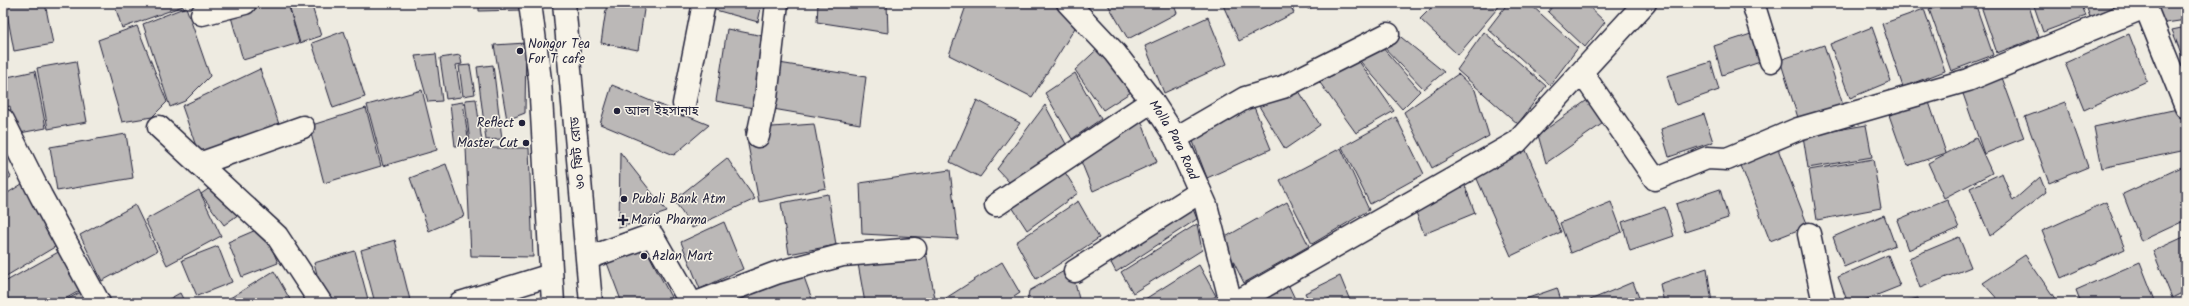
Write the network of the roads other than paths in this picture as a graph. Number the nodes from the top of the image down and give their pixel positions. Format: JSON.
{"nodes":[{"id":1,"x":244,"y":3,"type":"edge"},
{"id":2,"x":530,"y":3,"type":"edge"},
{"id":3,"x":564,"y":3,"type":"edge"},
{"id":4,"x":704,"y":3,"type":"edge"},
{"id":5,"x":777,"y":3,"type":"edge"},
{"id":6,"x":1068,"y":3,"type":"edge"},
{"id":7,"x":1645,"y":3,"type":"edge"},
{"id":8,"x":1753,"y":3,"type":"edge"},
{"id":9,"x":2144,"y":5,"type":"edge"},
{"id":10,"x":202,"y":14,"type":"dead end"},
{"id":11,"x":1388,"y":34,"type":"dead end"},
{"id":12,"x":1771,"y":61,"type":"dead end"},
{"id":13,"x":1582,"y":73,"type":"junction"},
{"id":14,"x":1152,"y":101,"type":"junction"},
{"id":15,"x":684,"y":104,"type":"dead end"},
{"id":16,"x":2186,"y":107,"type":"edge"},
{"id":17,"x":159,"y":127,"type":"dead end"},
{"id":18,"x":303,"y":127,"type":"dead end"},
{"id":19,"x":6,"y":133,"type":"edge"},
{"id":20,"x":758,"y":136,"type":"dead end"},
{"id":21,"x":1176,"y":138,"type":"junction"},
{"id":22,"x":199,"y":164,"type":"junction"},
{"id":23,"x":1200,"y":192,"type":"junction"},
{"id":24,"x":996,"y":205,"type":"dead end"},
{"id":25,"x":1808,"y":234,"type":"dead end"},
{"id":26,"x":915,"y":250,"type":"dead end"},
{"id":27,"x":588,"y":258,"type":"junction"},
{"id":28,"x":1075,"y":271,"type":"dead end"},
{"id":29,"x":551,"y":275,"type":"junction"},
{"id":30,"x":468,"y":302,"type":"edge"},
{"id":31,"x":99,"y":303,"type":"edge"},
{"id":32,"x":321,"y":303,"type":"edge"},
{"id":33,"x":553,"y":303,"type":"edge"},
{"id":34,"x":591,"y":303,"type":"edge"},
{"id":35,"x":691,"y":303,"type":"edge"},
{"id":36,"x":696,"y":303,"type":"edge"},
{"id":37,"x":1231,"y":303,"type":"edge"},
{"id":38,"x":1235,"y":303,"type":"edge"},
{"id":39,"x":1824,"y":303,"type":"edge"}],
"edges":[{"from":1,"to":10,"type":"street"},
{"from":2,"to":29,"type":"street"},
{"from":3,"to":27,"type":"street","name":"৬০ ফিট রোড"},
{"from":4,"to":15,"type":"street"},
{"from":5,"to":20,"type":"street"},
{"from":6,"to":14,"type":"street","name":"Molla Para Road"},
{"from":7,"to":13,"type":"street"},
{"from":8,"to":12,"type":"street"},
{"from":9,"to":13,"type":"street"},
{"from":9,"to":16,"type":"street"},
{"from":11,"to":21,"type":"street"},
{"from":13,"to":38,"type":"street"},
{"from":14,"to":21,"type":"street","name":"Molla Para Road"},
{"from":14,"to":24,"type":"street"},
{"from":17,"to":22,"type":"street"},
{"from":18,"to":22,"type":"street"},
{"from":19,"to":31,"type":"street"},
{"from":21,"to":23,"type":"street","name":"Molla Para Road"},
{"from":22,"to":32,"type":"street"},
{"from":23,"to":28,"type":"street"},
{"from":23,"to":37,"type":"street","name":"Molla Para Road"},
{"from":25,"to":39,"type":"street"},
{"from":26,"to":36,"type":"street"},
{"from":27,"to":34,"type":"street","name":"৬০ ফিট রোড"},
{"from":27,"to":35,"type":"street"},
{"from":29,"to":30,"type":"street"},
{"from":29,"to":33,"type":"street"}]}
